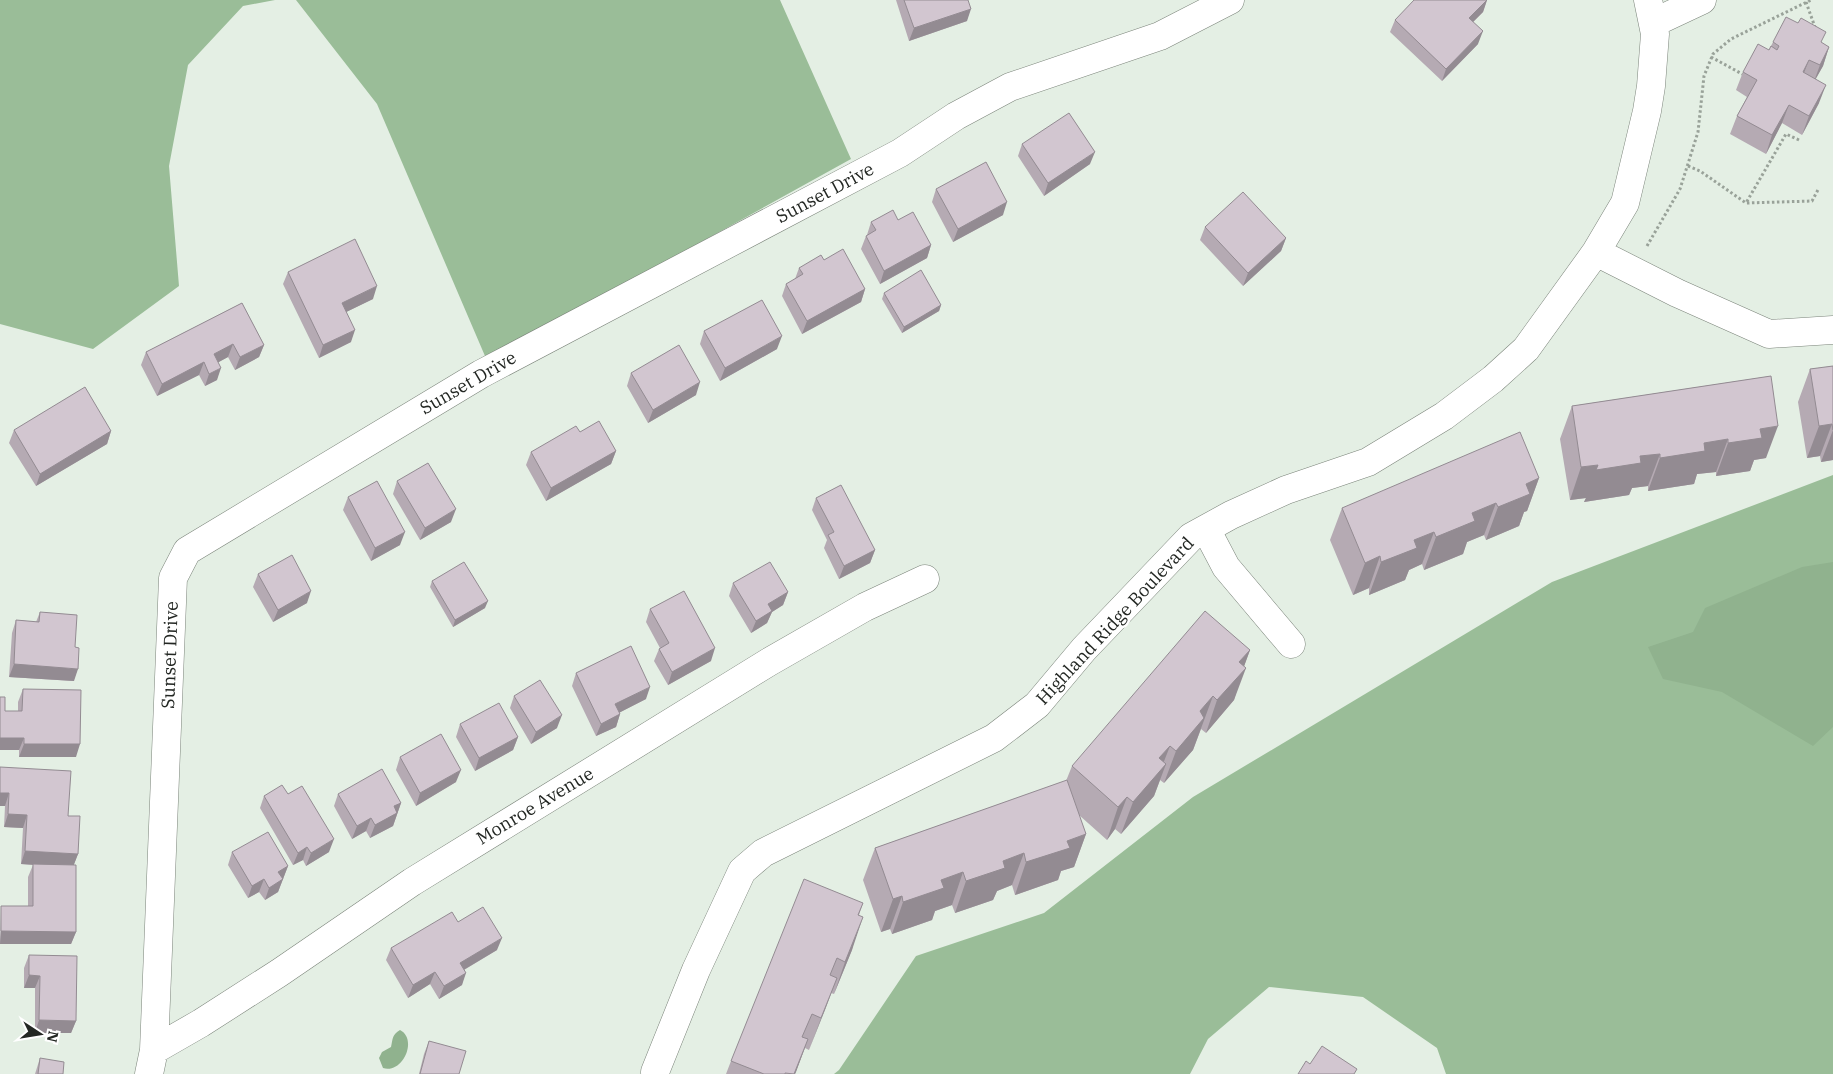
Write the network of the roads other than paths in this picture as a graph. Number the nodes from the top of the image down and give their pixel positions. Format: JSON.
{"nodes":[{"id":1,"x":1230,"y":0,"type":"edge"},
{"id":2,"x":1702,"y":0,"type":"edge"},
{"id":3,"x":1650,"y":11,"type":"edge"},
{"id":4,"x":1596,"y":252,"type":"junction"},
{"id":5,"x":1833,"y":330,"type":"edge"},
{"id":6,"x":1206,"y":529,"type":"junction"},
{"id":7,"x":925,"y":579,"type":"dead end"},
{"id":8,"x":1291,"y":644,"type":"dead end"},
{"id":9,"x":151,"y":1062,"type":"edge"},
{"id":10,"x":655,"y":1072,"type":"dead end"}],
"edges":[{"from":1,"to":9,"type":"street","name":"Sunset Drive"},
{"from":2,"to":3,"type":"street"},
{"from":3,"to":4,"type":"street","name":"Highland Ridge Boulevard"},
{"from":4,"to":5,"type":"street"},
{"from":4,"to":6,"type":"street","name":"Highland Ridge Boulevard"},
{"from":6,"to":8,"type":"street"},
{"from":6,"to":10,"type":"street","name":"Highland Ridge Boulevard"},
{"from":7,"to":9,"type":"street","name":"Monroe Avenue"}]}
